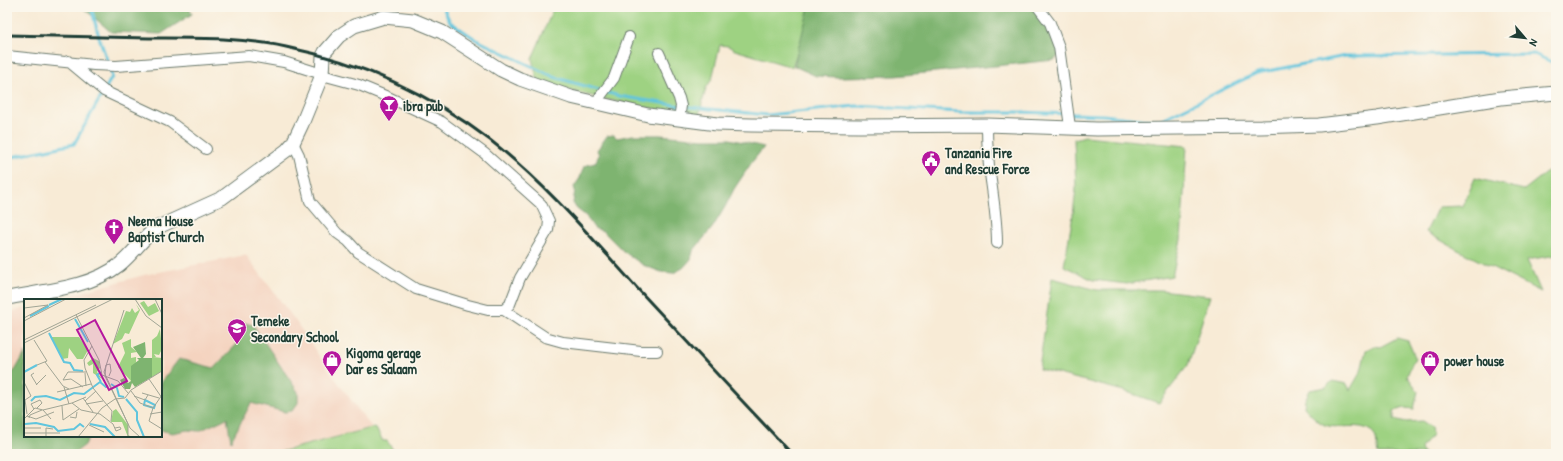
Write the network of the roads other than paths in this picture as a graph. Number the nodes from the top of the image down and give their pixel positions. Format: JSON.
{"nodes":[{"id":1,"x":1038,"y":7,"type":"edge"},
{"id":2,"x":629,"y":37,"type":"dead end"},
{"id":3,"x":658,"y":53,"type":"dead end"},
{"id":4,"x":7,"y":56,"type":"edge"},
{"id":5,"x":68,"y":61,"type":"junction"},
{"id":6,"x":322,"y":74,"type":"junction"},
{"id":7,"x":1556,"y":93,"type":"edge"},
{"id":8,"x":596,"y":102,"type":"junction"},
{"id":9,"x":679,"y":119,"type":"junction"},
{"id":10,"x":987,"y":125,"type":"junction"},
{"id":11,"x":1070,"y":127,"type":"junction"},
{"id":12,"x":293,"y":143,"type":"junction"},
{"id":13,"x":206,"y":149,"type":"dead end"},
{"id":14,"x":997,"y":243,"type":"dead end"},
{"id":15,"x":7,"y":298,"type":"edge"},
{"id":16,"x":504,"y":310,"type":"junction"},
{"id":17,"x":657,"y":350,"type":"dead end"}],
"edges":[{"from":1,"to":11,"type":"street"},
{"from":2,"to":8,"type":"street"},
{"from":3,"to":9,"type":"street"},
{"from":4,"to":5,"type":"street"},
{"from":5,"to":6,"type":"street"},
{"from":5,"to":13,"type":"street"},
{"from":6,"to":8,"type":"street"},
{"from":6,"to":12,"type":"street"},
{"from":6,"to":16,"type":"street"},
{"from":7,"to":11,"type":"street"},
{"from":8,"to":9,"type":"street"},
{"from":9,"to":10,"type":"street"},
{"from":10,"to":11,"type":"street"},
{"from":10,"to":14,"type":"street"},
{"from":12,"to":15,"type":"street"},
{"from":12,"to":16,"type":"street"},
{"from":16,"to":17,"type":"street"}]}
